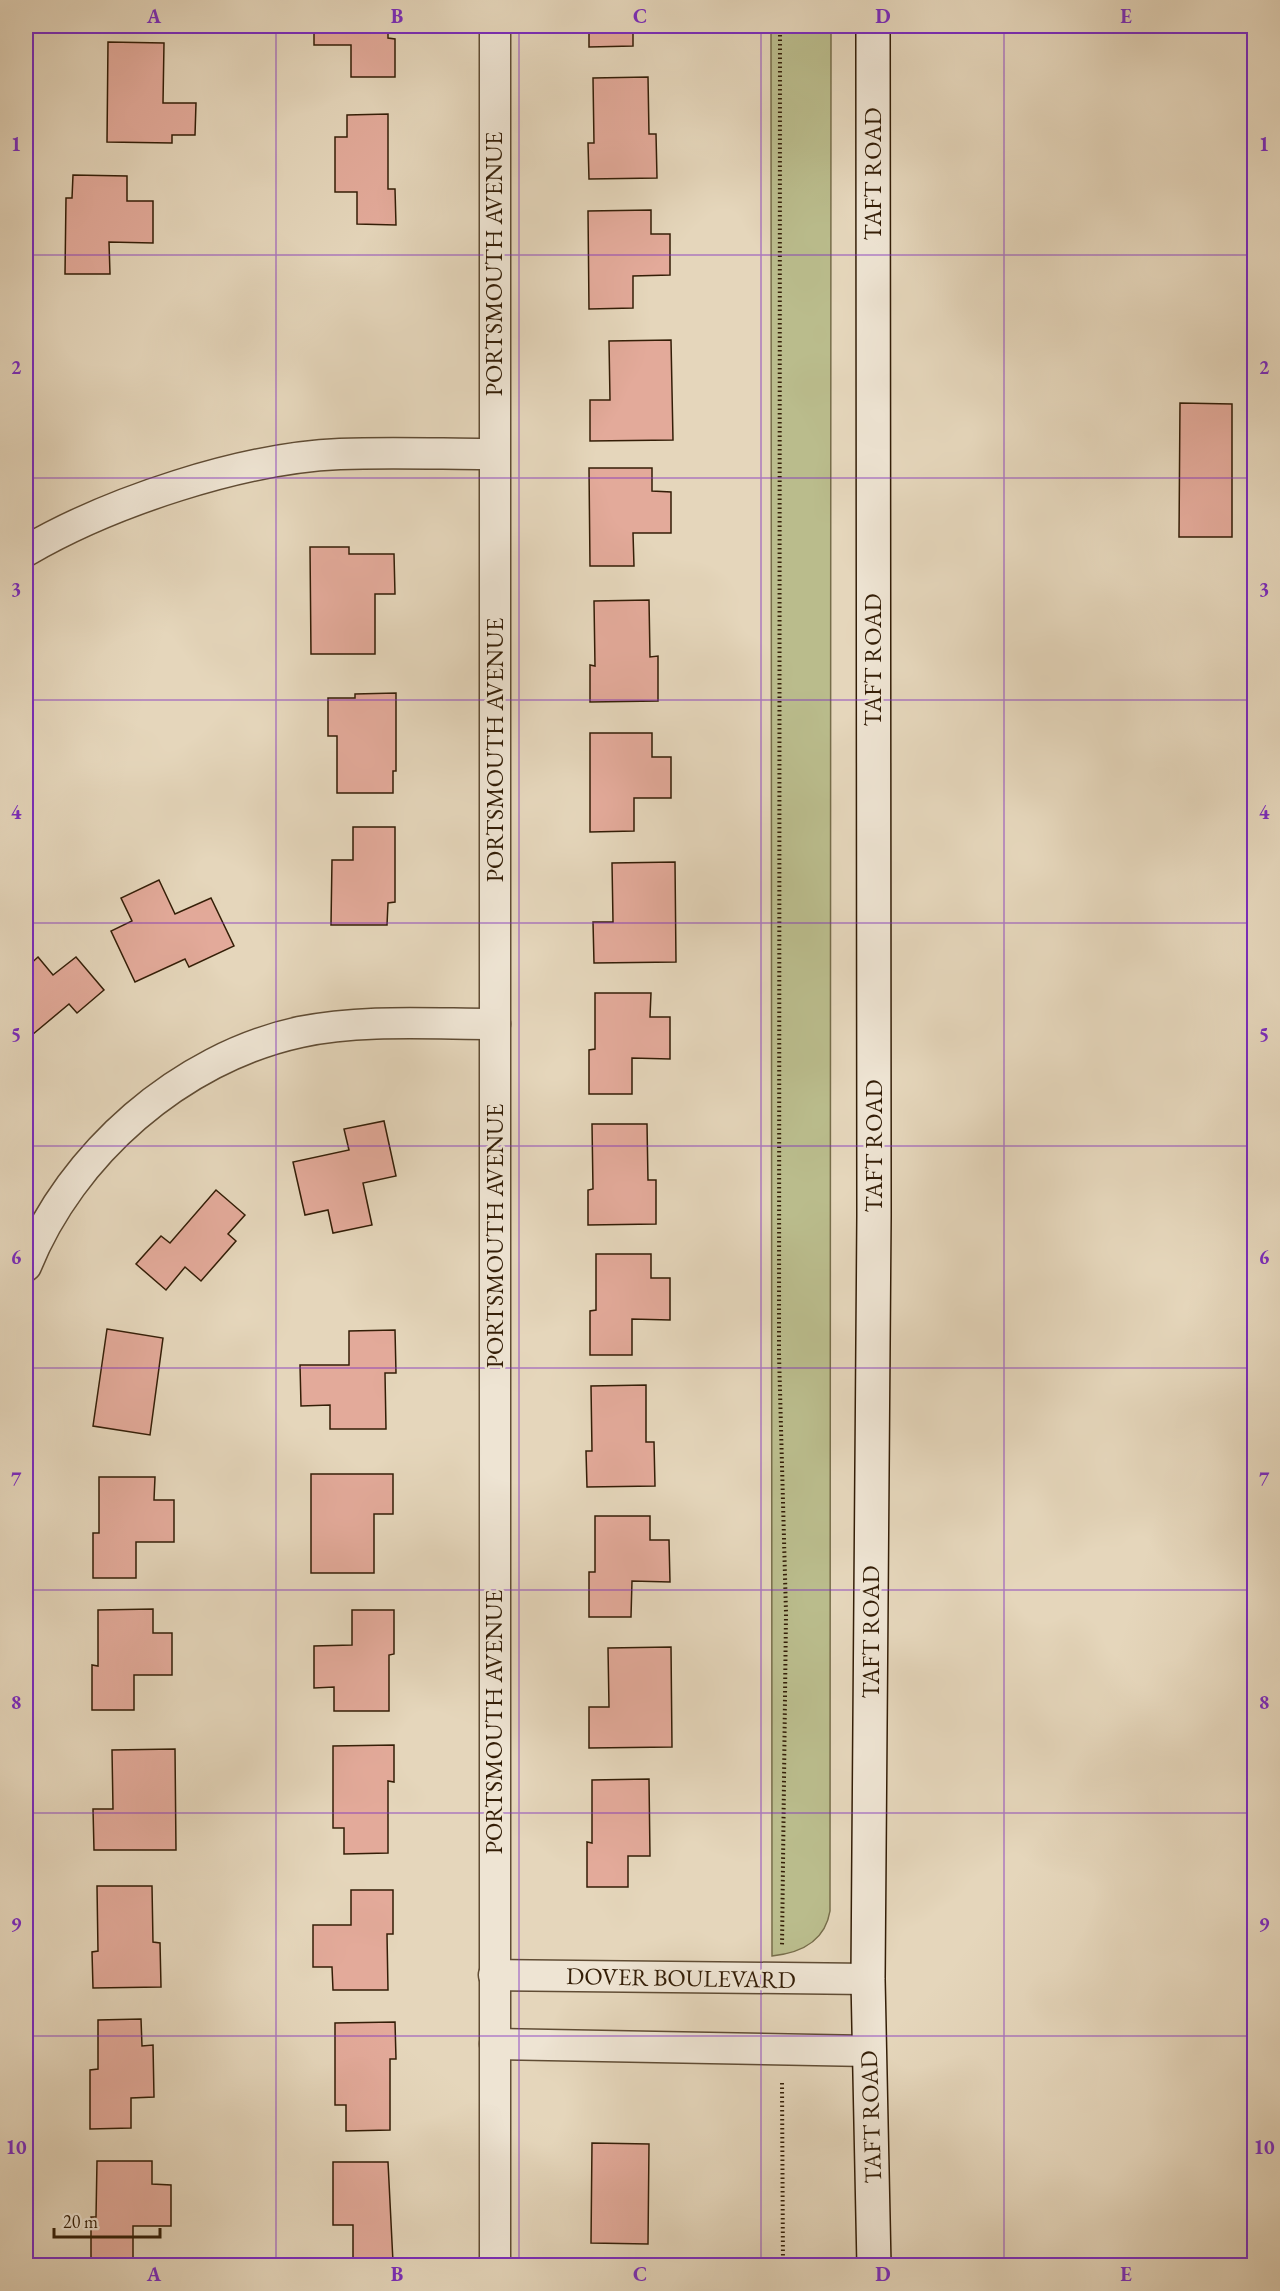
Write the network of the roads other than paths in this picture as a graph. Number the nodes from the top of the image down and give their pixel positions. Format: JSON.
{"nodes":[{"id":1,"x":495,"y":26,"type":"edge"},
{"id":2,"x":873,"y":26,"type":"edge"},
{"id":3,"x":494,"y":454,"type":"junction"},
{"id":4,"x":28,"y":544,"type":"edge"},
{"id":5,"x":495,"y":1024,"type":"junction"},
{"id":6,"x":26,"y":1266,"type":"edge"},
{"id":7,"x":494,"y":1975,"type":"junction"},
{"id":8,"x":868,"y":1979,"type":"junction"},
{"id":9,"x":495,"y":2044,"type":"junction"},
{"id":10,"x":869,"y":2051,"type":"junction"},
{"id":11,"x":495,"y":2265,"type":"edge"},
{"id":12,"x":874,"y":2265,"type":"edge"}],
"edges":[{"from":1,"to":3,"type":"street","name":"PORTSMOUTH AVENUE"},
{"from":2,"to":8,"type":"street","name":"TAFT ROAD"},
{"from":3,"to":4,"type":"street"},
{"from":3,"to":5,"type":"street","name":"PORTSMOUTH AVENUE"},
{"from":5,"to":6,"type":"street"},
{"from":5,"to":7,"type":"street","name":"PORTSMOUTH AVENUE"},
{"from":7,"to":8,"type":"street","name":"DOVER BOULEVARD"},
{"from":7,"to":9,"type":"street","name":"PORTSMOUTH AVENUE"},
{"from":8,"to":10,"type":"street","name":"TAFT ROAD"},
{"from":9,"to":10,"type":"street"},
{"from":9,"to":11,"type":"street","name":"PORTSMOUTH AVENUE"},
{"from":10,"to":12,"type":"street","name":"TAFT ROAD"}]}
